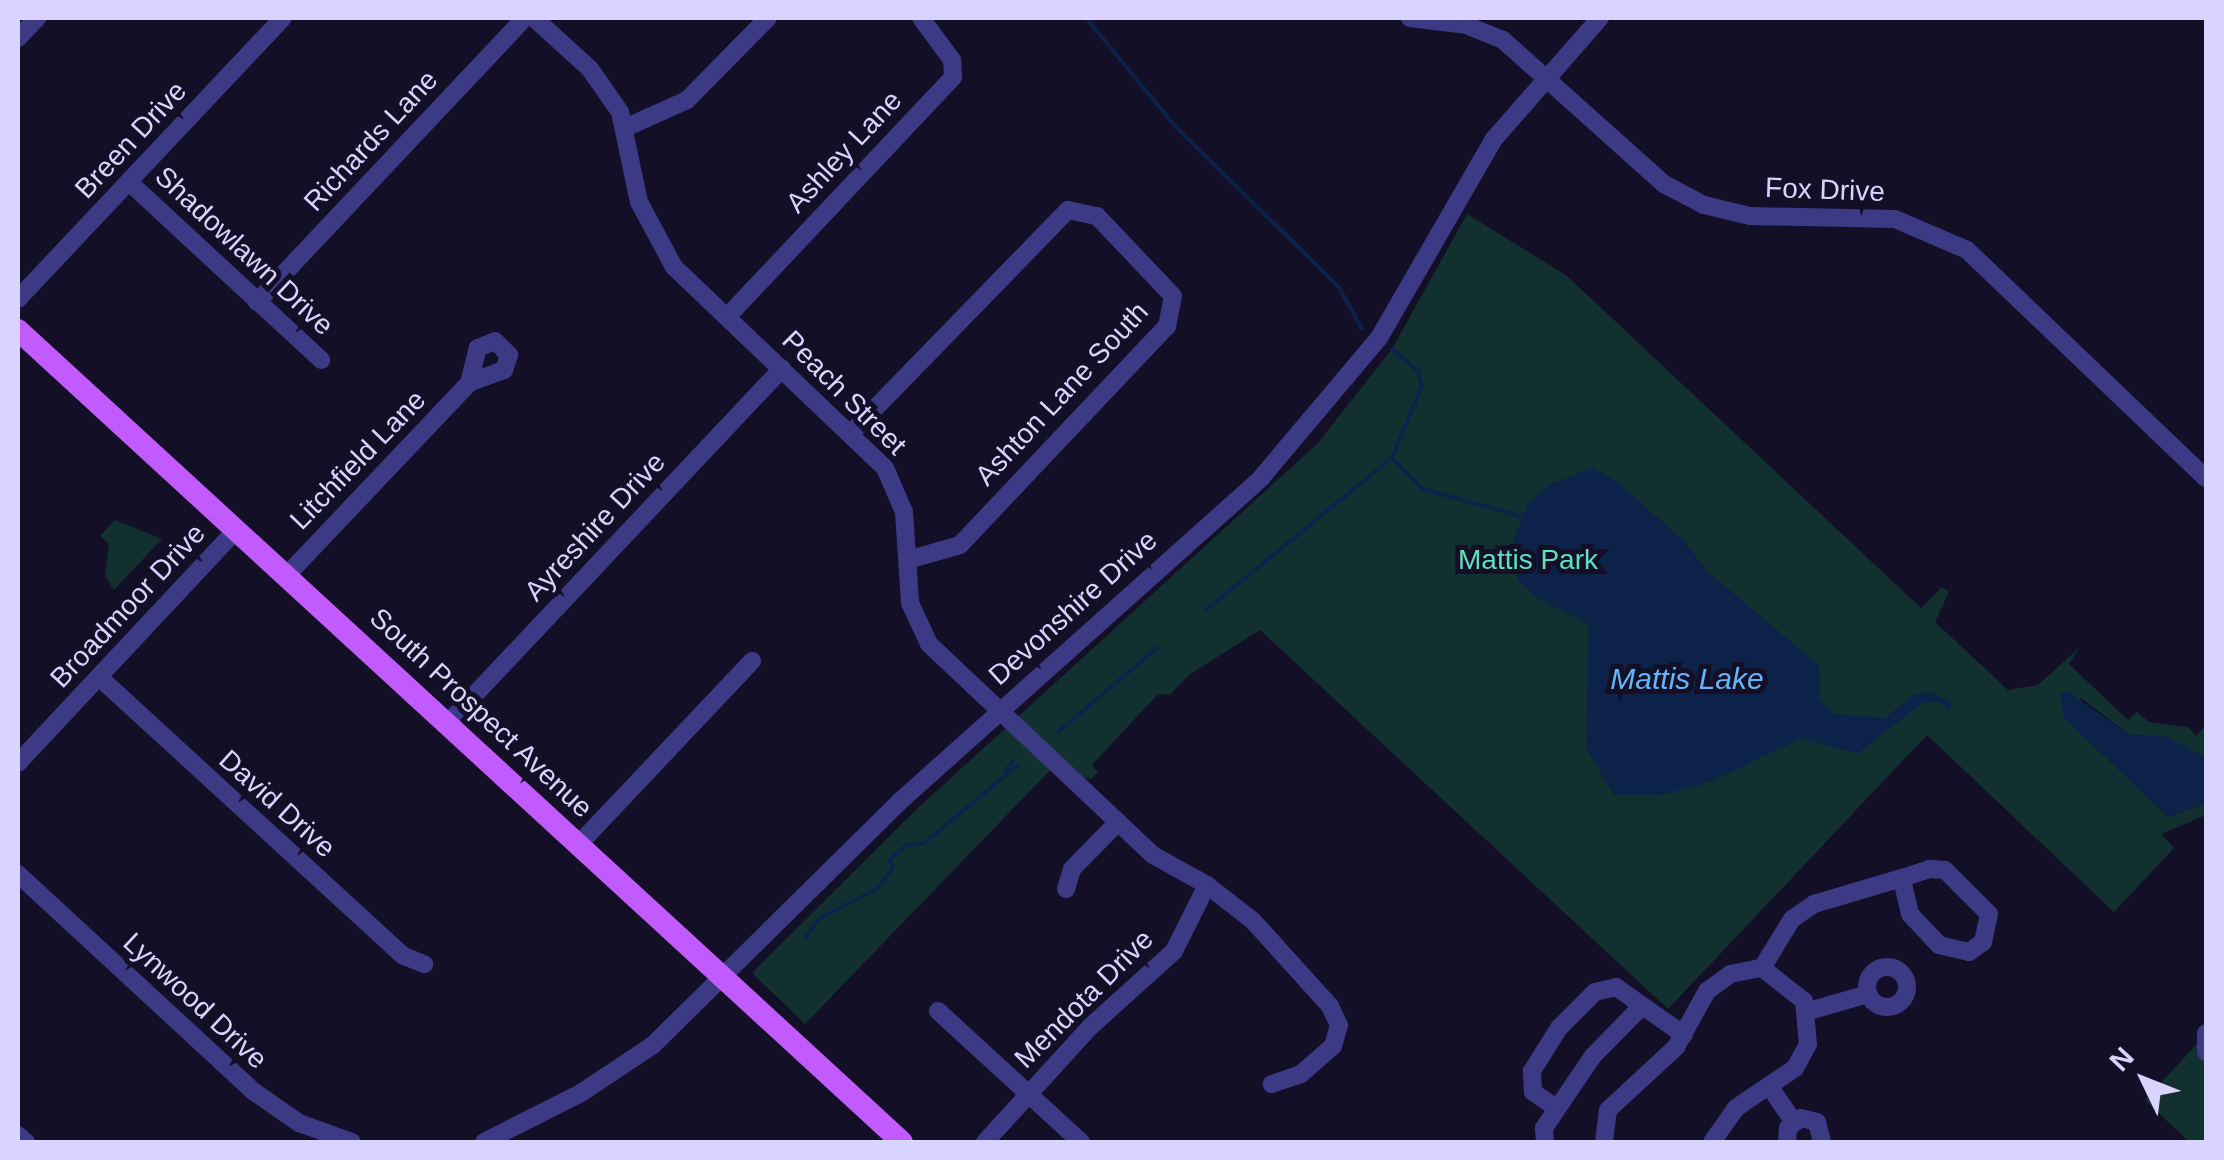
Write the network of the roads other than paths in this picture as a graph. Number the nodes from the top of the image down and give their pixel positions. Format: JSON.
{"nodes":[{"id":1,"x":37,"y":18,"type":"edge"},
{"id":2,"x":283,"y":18,"type":"edge"},
{"id":3,"x":524,"y":18,"type":"edge"},
{"id":4,"x":534,"y":18,"type":"edge"},
{"id":5,"x":768,"y":18,"type":"edge"},
{"id":6,"x":921,"y":18,"type":"edge"},
{"id":7,"x":1410,"y":18,"type":"edge"},
{"id":8,"x":1600,"y":18,"type":"edge"},
{"id":9,"x":21,"y":29,"type":"edge"},
{"id":10,"x":1546,"y":76,"type":"junction"},
{"id":11,"x":627,"y":127,"type":"junction"},
{"id":12,"x":129,"y":182,"type":"junction"},
{"id":13,"x":18,"y":299,"type":"edge"},
{"id":14,"x":257,"y":302,"type":"junction"},
{"id":15,"x":726,"y":316,"type":"junction"},
{"id":16,"x":18,"y":330,"type":"edge"},
{"id":17,"x":321,"y":360,"type":"dead end"},
{"id":18,"x":782,"y":369,"type":"junction"},
{"id":19,"x":469,"y":383,"type":"dead end"},
{"id":20,"x":852,"y":432,"type":"junction"},
{"id":21,"x":2206,"y":476,"type":"edge"},
{"id":22,"x":236,"y":530,"type":"junction"},
{"id":23,"x":908,"y":560,"type":"junction"},
{"id":24,"x":287,"y":575,"type":"junction"},
{"id":25,"x":752,"y":661,"type":"dead end"},
{"id":26,"x":99,"y":677,"type":"junction"},
{"id":27,"x":998,"y":711,"type":"junction"},
{"id":28,"x":448,"y":723,"type":"junction"},
{"id":29,"x":18,"y":762,"type":"edge"},
{"id":30,"x":1118,"y":822,"type":"junction"},
{"id":31,"x":579,"y":844,"type":"junction"},
{"id":32,"x":18,"y":874,"type":"edge"},
{"id":33,"x":1902,"y":878,"type":"junction"},
{"id":34,"x":1207,"y":884,"type":"junction"},
{"id":35,"x":1066,"y":889,"type":"dead end"},
{"id":36,"x":424,"y":964,"type":"dead end"},
{"id":37,"x":1762,"y":968,"type":"junction"},
{"id":38,"x":723,"y":977,"type":"junction"},
{"id":39,"x":1868,"y":994,"type":"dead end"},
{"id":40,"x":1640,"y":1008,"type":"junction"},
{"id":41,"x":938,"y":1011,"type":"dead end"},
{"id":42,"x":1809,"y":1011,"type":"junction"},
{"id":43,"x":2206,"y":1033,"type":"edge"},
{"id":44,"x":1684,"y":1035,"type":"junction"},
{"id":45,"x":2206,"y":1052,"type":"edge"},
{"id":46,"x":1272,"y":1084,"type":"dead end"},
{"id":47,"x":1770,"y":1087,"type":"junction"},
{"id":48,"x":1028,"y":1093,"type":"junction"},
{"id":49,"x":1556,"y":1108,"type":"junction"},
{"id":50,"x":1793,"y":1121,"type":"junction"},
{"id":51,"x":18,"y":1135,"type":"edge"},
{"id":52,"x":26,"y":1142,"type":"edge"},
{"id":53,"x":352,"y":1142,"type":"edge"},
{"id":54,"x":484,"y":1142,"type":"edge"},
{"id":55,"x":902,"y":1142,"type":"edge"},
{"id":56,"x":985,"y":1142,"type":"edge"},
{"id":57,"x":1081,"y":1142,"type":"edge"},
{"id":58,"x":1545,"y":1142,"type":"edge"},
{"id":59,"x":1604,"y":1142,"type":"edge"},
{"id":60,"x":1712,"y":1142,"type":"edge"},
{"id":61,"x":1787,"y":1142,"type":"edge"},
{"id":62,"x":1822,"y":1142,"type":"edge"}],
"edges":[{"from":1,"to":9,"type":"street"},
{"from":2,"to":12,"type":"street","name":"Breen Drive"},
{"from":3,"to":14,"type":"street","name":"Richards Lane"},
{"from":4,"to":11,"type":"street","name":"Peach Street"},
{"from":5,"to":11,"type":"street"},
{"from":6,"to":15,"type":"street","name":"Ashley Lane"},
{"from":7,"to":10,"type":"street","name":"Fox Drive"},
{"from":8,"to":10,"type":"street","name":"Devonshire Drive"},
{"from":10,"to":21,"type":"street","name":"Fox Drive"},
{"from":10,"to":27,"type":"street","name":"Devonshire Drive"},
{"from":11,"to":15,"type":"street","name":"Peach Street"},
{"from":12,"to":13,"type":"street","name":"Breen Drive"},
{"from":12,"to":14,"type":"street","name":"Shadowlawn Drive"},
{"from":14,"to":17,"type":"street","name":"Shadowlawn Drive"},
{"from":15,"to":18,"type":"street","name":"Peach Street"},
{"from":16,"to":22,"type":"main road","name":"South Prospect Avenue"},
{"from":18,"to":20,"type":"street","name":"Peach Street"},
{"from":18,"to":28,"type":"street","name":"Ayreshire Drive"},
{"from":19,"to":24,"type":"street","name":"Litchfield Lane"},
{"from":20,"to":23,"type":"street","name":"Peach Street"},
{"from":20,"to":23,"type":"street","name":"Ashton Lane South"},
{"from":22,"to":24,"type":"main road","name":"South Prospect Avenue"},
{"from":22,"to":26,"type":"street","name":"Broadmoor Drive"},
{"from":23,"to":27,"type":"street","name":"Peach Street"},
{"from":24,"to":28,"type":"main road","name":"South Prospect Avenue"},
{"from":25,"to":31,"type":"street"},
{"from":26,"to":29,"type":"street","name":"Broadmoor Drive"},
{"from":26,"to":36,"type":"street","name":"David Drive"},
{"from":27,"to":30,"type":"street","name":"Peach Street"},
{"from":27,"to":38,"type":"street","name":"Devonshire Drive"},
{"from":28,"to":31,"type":"main road","name":"South Prospect Avenue"},
{"from":30,"to":34,"type":"street","name":"Peach Street"},
{"from":30,"to":35,"type":"street"},
{"from":31,"to":38,"type":"main road","name":"South Prospect Avenue"},
{"from":32,"to":53,"type":"street","name":"Lynwood Drive"},
{"from":33,"to":33,"type":"street"},
{"from":33,"to":37,"type":"street"},
{"from":34,"to":46,"type":"street","name":"Peach Street"},
{"from":34,"to":48,"type":"street","name":"Mendota Drive"},
{"from":37,"to":42,"type":"street"},
{"from":37,"to":44,"type":"street"},
{"from":38,"to":54,"type":"street","name":"Devonshire Drive"},
{"from":38,"to":55,"type":"main road","name":"South Prospect Avenue"},
{"from":39,"to":42,"type":"street"},
{"from":40,"to":44,"type":"street"},
{"from":40,"to":49,"type":"street"},
{"from":40,"to":49,"type":"street"},
{"from":41,"to":48,"type":"street"},
{"from":42,"to":47,"type":"street"},
{"from":43,"to":45,"type":"street"},
{"from":44,"to":59,"type":"street"},
{"from":47,"to":50,"type":"street"},
{"from":47,"to":60,"type":"street"},
{"from":48,"to":56,"type":"street","name":"Mendota Drive"},
{"from":48,"to":57,"type":"street"},
{"from":49,"to":58,"type":"street"},
{"from":50,"to":61,"type":"street"},
{"from":50,"to":62,"type":"street"},
{"from":51,"to":52,"type":"street"}]}
